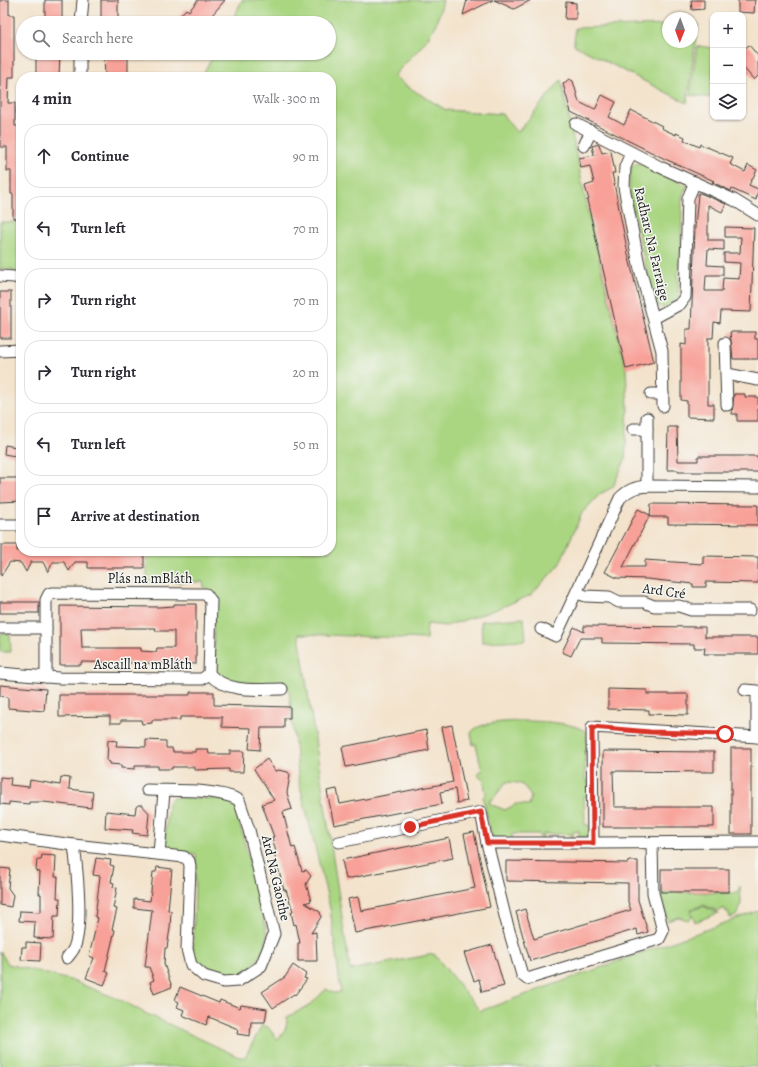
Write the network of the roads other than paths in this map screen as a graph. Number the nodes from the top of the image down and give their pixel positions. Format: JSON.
{"nodes":[{"id":1,"x":83,"y":0,"type":"edge"},
{"id":2,"x":82,"y":16,"type":"edge"},
{"id":3,"x":80,"y":60,"type":"edge"},
{"id":4,"x":80,"y":72,"type":"edge"},
{"id":5,"x":576,"y":124,"type":"dead end"},
{"id":6,"x":590,"y":131,"type":"junction"},
{"id":7,"x":584,"y":146,"type":"dead end"},
{"id":8,"x":631,"y":152,"type":"junction"},
{"id":9,"x":695,"y":182,"type":"junction"},
{"id":10,"x":758,"y":215,"type":"edge"},
{"id":11,"x":0,"y":276,"type":"edge"},
{"id":12,"x":16,"y":278,"type":"edge"},
{"id":13,"x":654,"y":318,"type":"junction"},
{"id":14,"x":725,"y":343,"type":"dead end"},
{"id":15,"x":16,"y":350,"type":"edge"},
{"id":16,"x":0,"y":351,"type":"edge"},
{"id":17,"x":727,"y":374,"type":"junction"},
{"id":18,"x":758,"y":380,"type":"edge"},
{"id":19,"x":651,"y":394,"type":"dead end"},
{"id":20,"x":663,"y":394,"type":"junction"},
{"id":21,"x":727,"y":405,"type":"dead end"},
{"id":22,"x":663,"y":406,"type":"dead end"},
{"id":23,"x":633,"y":429,"type":"dead end"},
{"id":24,"x":646,"y":486,"type":"junction"},
{"id":25,"x":758,"y":487,"type":"edge"},
{"id":26,"x":16,"y":525,"type":"edge"},
{"id":27,"x":0,"y":526,"type":"edge"},
{"id":28,"x":577,"y":593,"type":"junction"},
{"id":29,"x":750,"y":610,"type":"dead end"},
{"id":30,"x":0,"y":628,"type":"edge"},
{"id":31,"x":46,"y":628,"type":"junction"},
{"id":32,"x":541,"y":630,"type":"dead end"},
{"id":33,"x":0,"y":673,"type":"edge"},
{"id":34,"x":209,"y":674,"type":"junction"},
{"id":35,"x":46,"y":677,"type":"junction"},
{"id":36,"x":282,"y":689,"type":"dead end"},
{"id":37,"x":745,"y":690,"type":"dead end"},
{"id":38,"x":758,"y":737,"type":"edge"},
{"id":39,"x":147,"y":790,"type":"dead end"},
{"id":40,"x":164,"y":791,"type":"junction"},
{"id":41,"x":0,"y":835,"type":"edge"},
{"id":42,"x":339,"y":842,"type":"dead end"},
{"id":43,"x":758,"y":842,"type":"edge"},
{"id":44,"x":487,"y":843,"type":"junction"},
{"id":45,"x":593,"y":843,"type":"junction"},
{"id":46,"x":652,"y":843,"type":"junction"},
{"id":47,"x":74,"y":846,"type":"junction"},
{"id":48,"x":159,"y":854,"type":"junction"},
{"id":49,"x":67,"y":958,"type":"dead end"}],
"edges":[{"from":1,"to":2,"type":"street"},
{"from":3,"to":4,"type":"street"},
{"from":5,"to":6,"type":"street"},
{"from":6,"to":7,"type":"street"},
{"from":6,"to":8,"type":"street"},
{"from":8,"to":9,"type":"street"},
{"from":8,"to":13,"type":"street","name":"Radharc Na Farraige"},
{"from":9,"to":10,"type":"street"},
{"from":9,"to":13,"type":"street","name":"Radharc Na Farraige"},
{"from":11,"to":12,"type":"street"},
{"from":13,"to":20,"type":"street","name":"Radharc Na Farraige"},
{"from":14,"to":17,"type":"street"},
{"from":15,"to":16,"type":"street"},
{"from":17,"to":18,"type":"street"},
{"from":17,"to":21,"type":"street"},
{"from":19,"to":20,"type":"street"},
{"from":20,"to":22,"type":"street","name":"Radharc Na Farraige"},
{"from":23,"to":24,"type":"street"},
{"from":24,"to":25,"type":"street"},
{"from":24,"to":28,"type":"street"},
{"from":26,"to":27,"type":"street"},
{"from":28,"to":29,"type":"street","name":"Ard Cré"},
{"from":28,"to":32,"type":"street"},
{"from":30,"to":31,"type":"street"},
{"from":31,"to":34,"type":"street","name":"Plás na mBláth"},
{"from":31,"to":35,"type":"street"},
{"from":33,"to":35,"type":"street","name":"Ascaill na mBláth"},
{"from":34,"to":35,"type":"street","name":"Ascaill na mBláth"},
{"from":34,"to":36,"type":"street","name":"Ascaill na mBláth"},
{"from":37,"to":38,"type":"street"},
{"from":38,"to":45,"type":"street"},
{"from":39,"to":40,"type":"street","name":"Ard Na Gaoithe"},
{"from":40,"to":48,"type":"street"},
{"from":40,"to":48,"type":"street","name":"Ard Na Gaoithe"},
{"from":41,"to":47,"type":"street","name":"Ard Na Gaoithe"},
{"from":42,"to":44,"type":"street"},
{"from":43,"to":46,"type":"street"},
{"from":44,"to":45,"type":"street"},
{"from":44,"to":46,"type":"street"},
{"from":45,"to":46,"type":"street"},
{"from":47,"to":48,"type":"street","name":"Ard Na Gaoithe"},
{"from":47,"to":49,"type":"street"}]}
